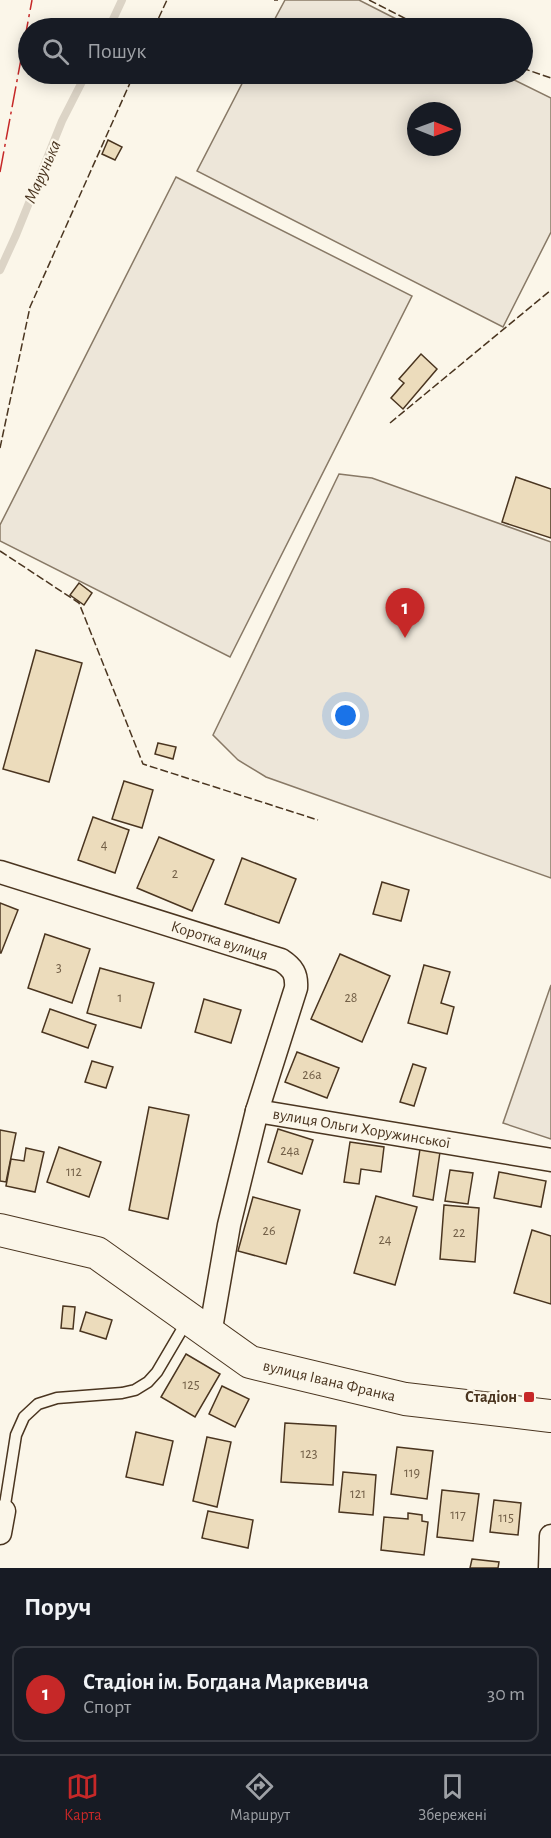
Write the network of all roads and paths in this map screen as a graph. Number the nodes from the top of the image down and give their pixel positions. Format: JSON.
{"nodes":[{"id":1,"x":0,"y":872,"type":"edge"},
{"id":2,"x":256,"y":1111,"type":"junction"},
{"id":3,"x":551,"y":1160,"type":"edge"},
{"id":4,"x":0,"y":1230,"type":"edge"},
{"id":5,"x":199,"y":1326,"type":"junction"},
{"id":6,"x":551,"y":1416,"type":"edge"},
{"id":7,"x":4,"y":1511,"type":"joint"},
{"id":8,"x":0,"y":1533,"type":"edge"},
{"id":9,"x":551,"y":1536,"type":"edge"},
{"id":10,"x":550,"y":1568,"type":"edge"}],
"edges":[{"from":1,"to":2,"type":"street","name":"Коротка вулиця"},
{"from":2,"to":3,"type":"street","name":"вулиця Ольги Хоружинської"},
{"from":2,"to":5,"type":"street","name":"вулиця Ольги Хоружинської"},
{"from":4,"to":5,"type":"street","name":"вулиця Івана Франка"},
{"from":5,"to":6,"type":"street","name":"вулиця Івана Франка"},
{"from":5,"to":7,"type":"lane"},
{"from":7,"to":8,"type":"street"},
{"from":9,"to":10,"type":"street"}]}
